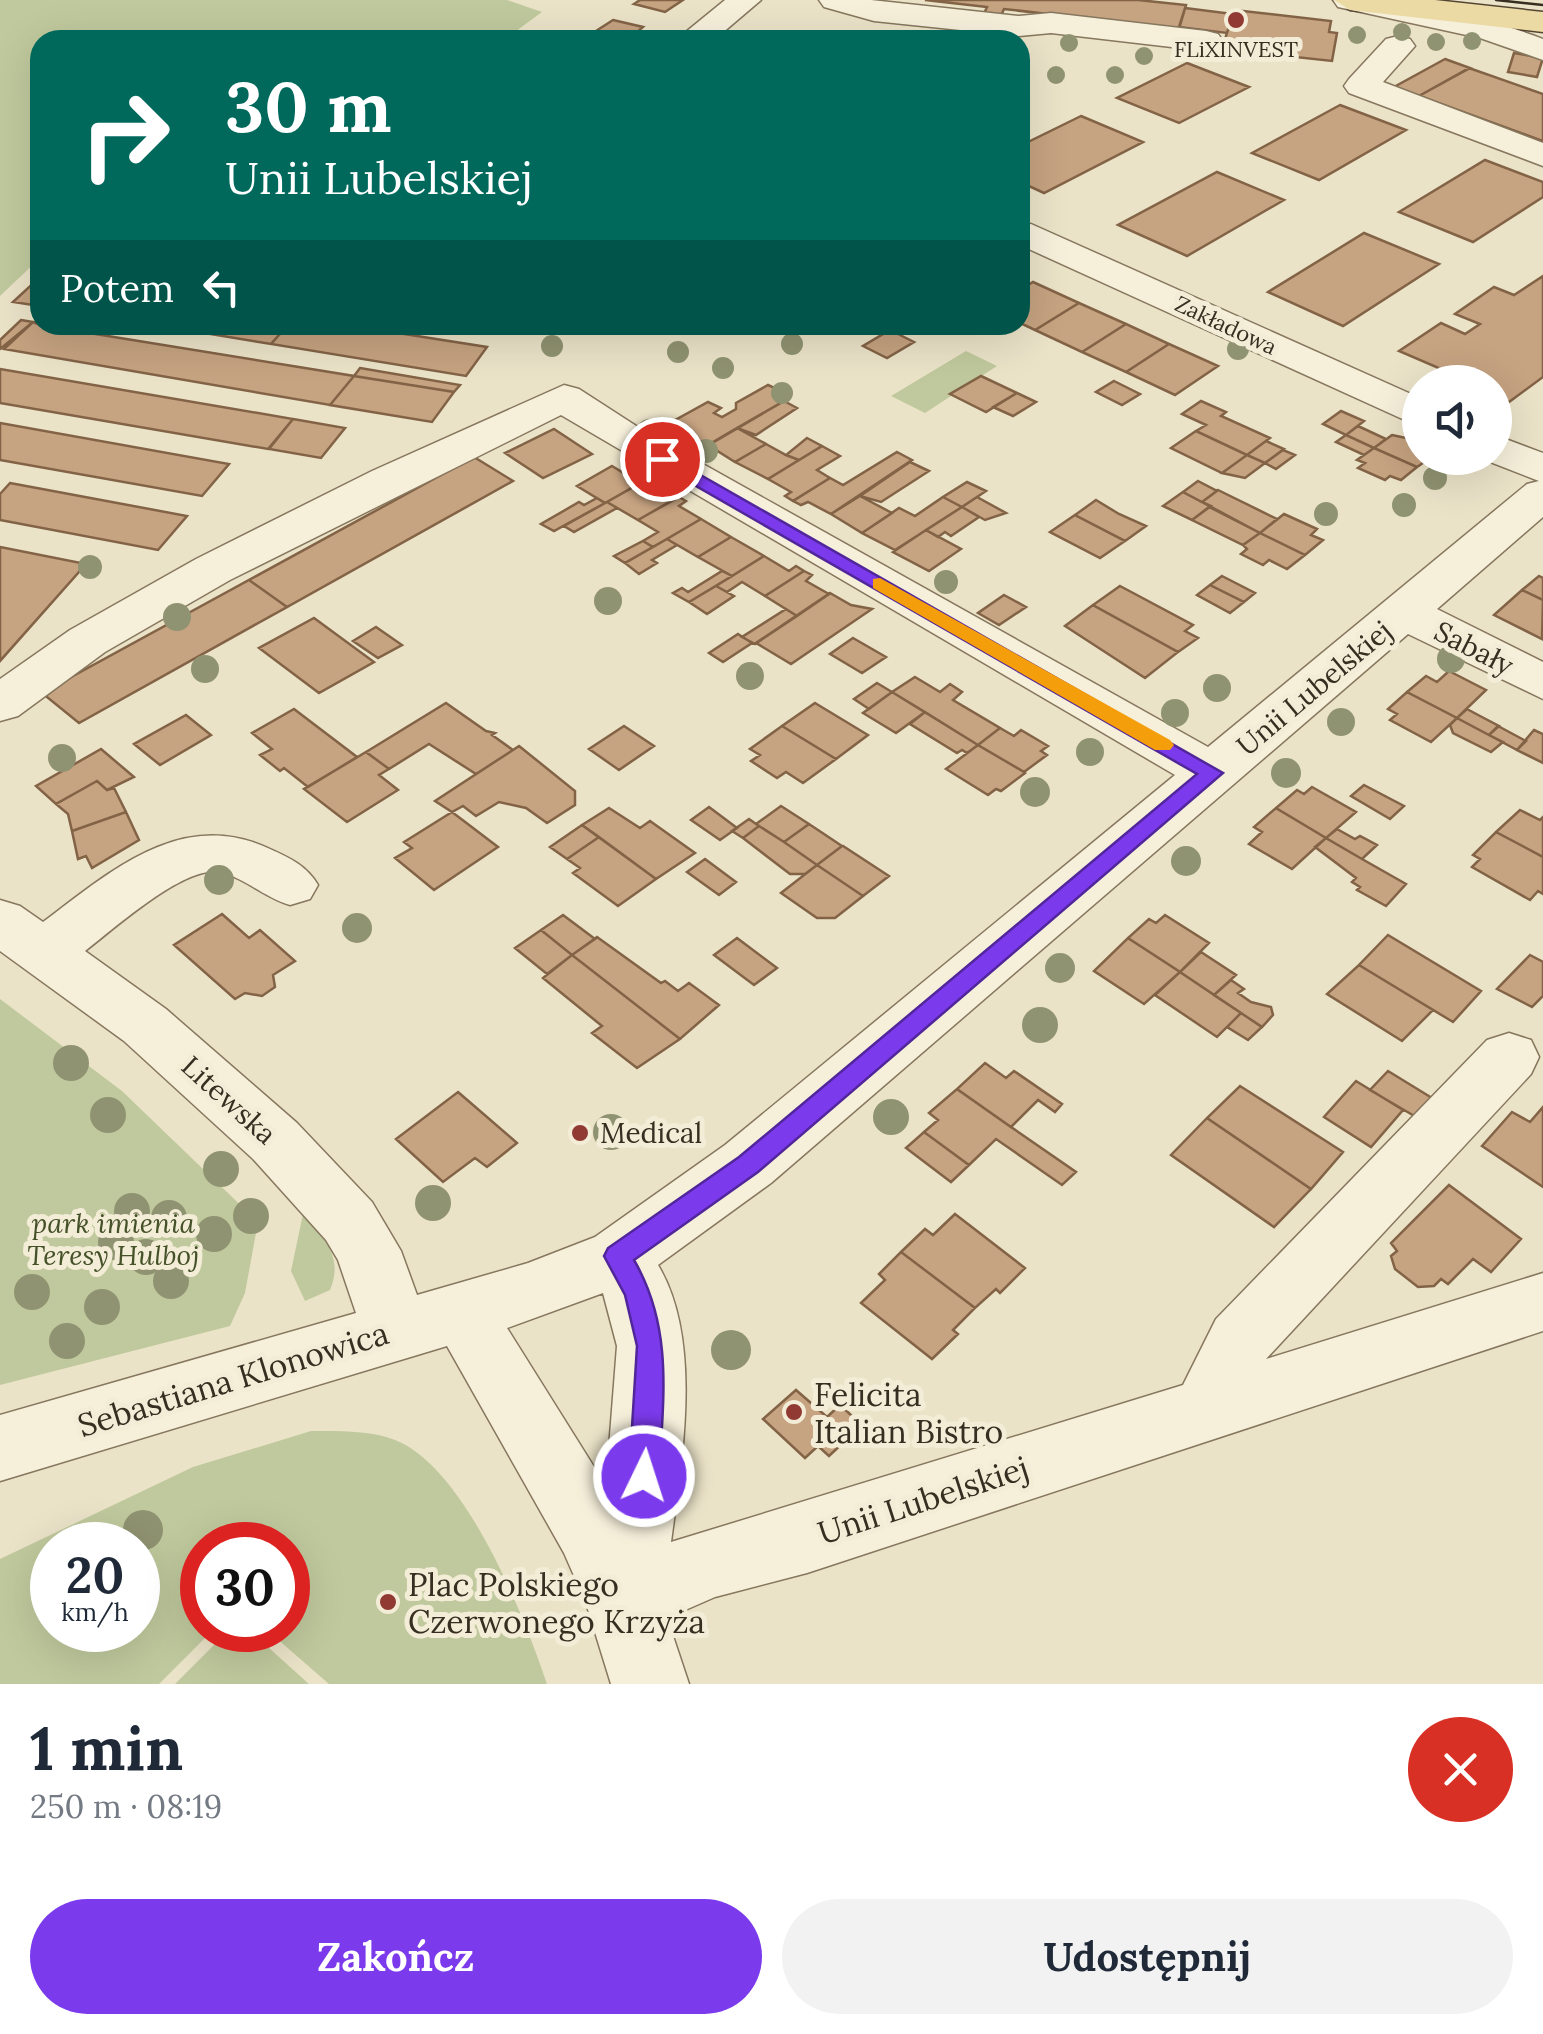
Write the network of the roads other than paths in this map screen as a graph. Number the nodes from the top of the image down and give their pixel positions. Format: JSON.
{"nodes":[{"id":1,"x":745,"y":0,"type":"edge"},
{"id":2,"x":1350,"y":0,"type":"edge"},
{"id":3,"x":816,"y":10,"type":"edge"},
{"id":4,"x":1543,"y":22,"type":"edge"},
{"id":5,"x":706,"y":30,"type":"edge"},
{"id":6,"x":900,"y":30,"type":"edge"},
{"id":7,"x":1543,"y":32,"type":"edge"},
{"id":8,"x":1206,"y":41,"type":"dead end"},
{"id":9,"x":1398,"y":46,"type":"dead end"},
{"id":10,"x":1543,"y":49,"type":"edge"},
{"id":11,"x":1543,"y":154,"type":"edge"},
{"id":12,"x":1032,"y":236,"type":"dead end"},
{"id":13,"x":1402,"y":406,"type":"edge"},
{"id":14,"x":1512,"y":456,"type":"edge"},
{"id":15,"x":1543,"y":470,"type":"edge"},
{"id":16,"x":1543,"y":494,"type":"edge"},
{"id":17,"x":1404,"y":612,"type":"junction"},
{"id":18,"x":1543,"y":682,"type":"edge"},
{"id":19,"x":0,"y":704,"type":"edge"},
{"id":20,"x":1212,"y":773,"type":"junction"},
{"id":21,"x":290,"y":885,"type":"dead end"},
{"id":22,"x":23,"y":935,"type":"edge"},
{"id":23,"x":1509,"y":1057,"type":"dead end"},
{"id":24,"x":618,"y":1256,"type":"junction"},
{"id":25,"x":1543,"y":1302,"type":"edge"},
{"id":26,"x":466,"y":1310,"type":"junction"},
{"id":27,"x":396,"y":1330,"type":"junction"},
{"id":28,"x":1222,"y":1404,"type":"junction"},
{"id":29,"x":0,"y":1448,"type":"edge"},
{"id":30,"x":626,"y":1599,"type":"junction"},
{"id":31,"x":650,"y":1684,"type":"edge"}],
"edges":[{"from":1,"to":5,"type":"street"},
{"from":2,"to":4,"type":"main road"},
{"from":2,"to":10,"type":"street"},
{"from":3,"to":6,"type":"street"},
{"from":3,"to":8,"type":"street"},
{"from":7,"to":10,"type":"street"},
{"from":9,"to":11,"type":"street"},
{"from":12,"to":13,"type":"street","name":"Zakładowa"},
{"from":14,"to":15,"type":"street"},
{"from":16,"to":17,"type":"street","name":"Unii Lubelskiej"},
{"from":17,"to":18,"type":"street","name":"Sabały"},
{"from":17,"to":20,"type":"street","name":"Unii Lubelskiej"},
{"from":19,"to":20,"type":"street"},
{"from":20,"to":24,"type":"street","name":"Unii Lubelskiej"},
{"from":21,"to":22,"type":"street"},
{"from":22,"to":27,"type":"street","name":"Litewska"},
{"from":23,"to":28,"type":"street"},
{"from":24,"to":26,"type":"street","name":"Unii Lubelskiej"},
{"from":24,"to":30,"type":"street"},
{"from":25,"to":28,"type":"street","name":"Unii Lubelskiej"},
{"from":26,"to":27,"type":"street","name":"Sebastiana Klonowica"},
{"from":26,"to":30,"type":"street"},
{"from":27,"to":29,"type":"street","name":"Sebastiana Klonowica"},
{"from":28,"to":30,"type":"street","name":"Unii Lubelskiej"},
{"from":30,"to":31,"type":"street"}]}
